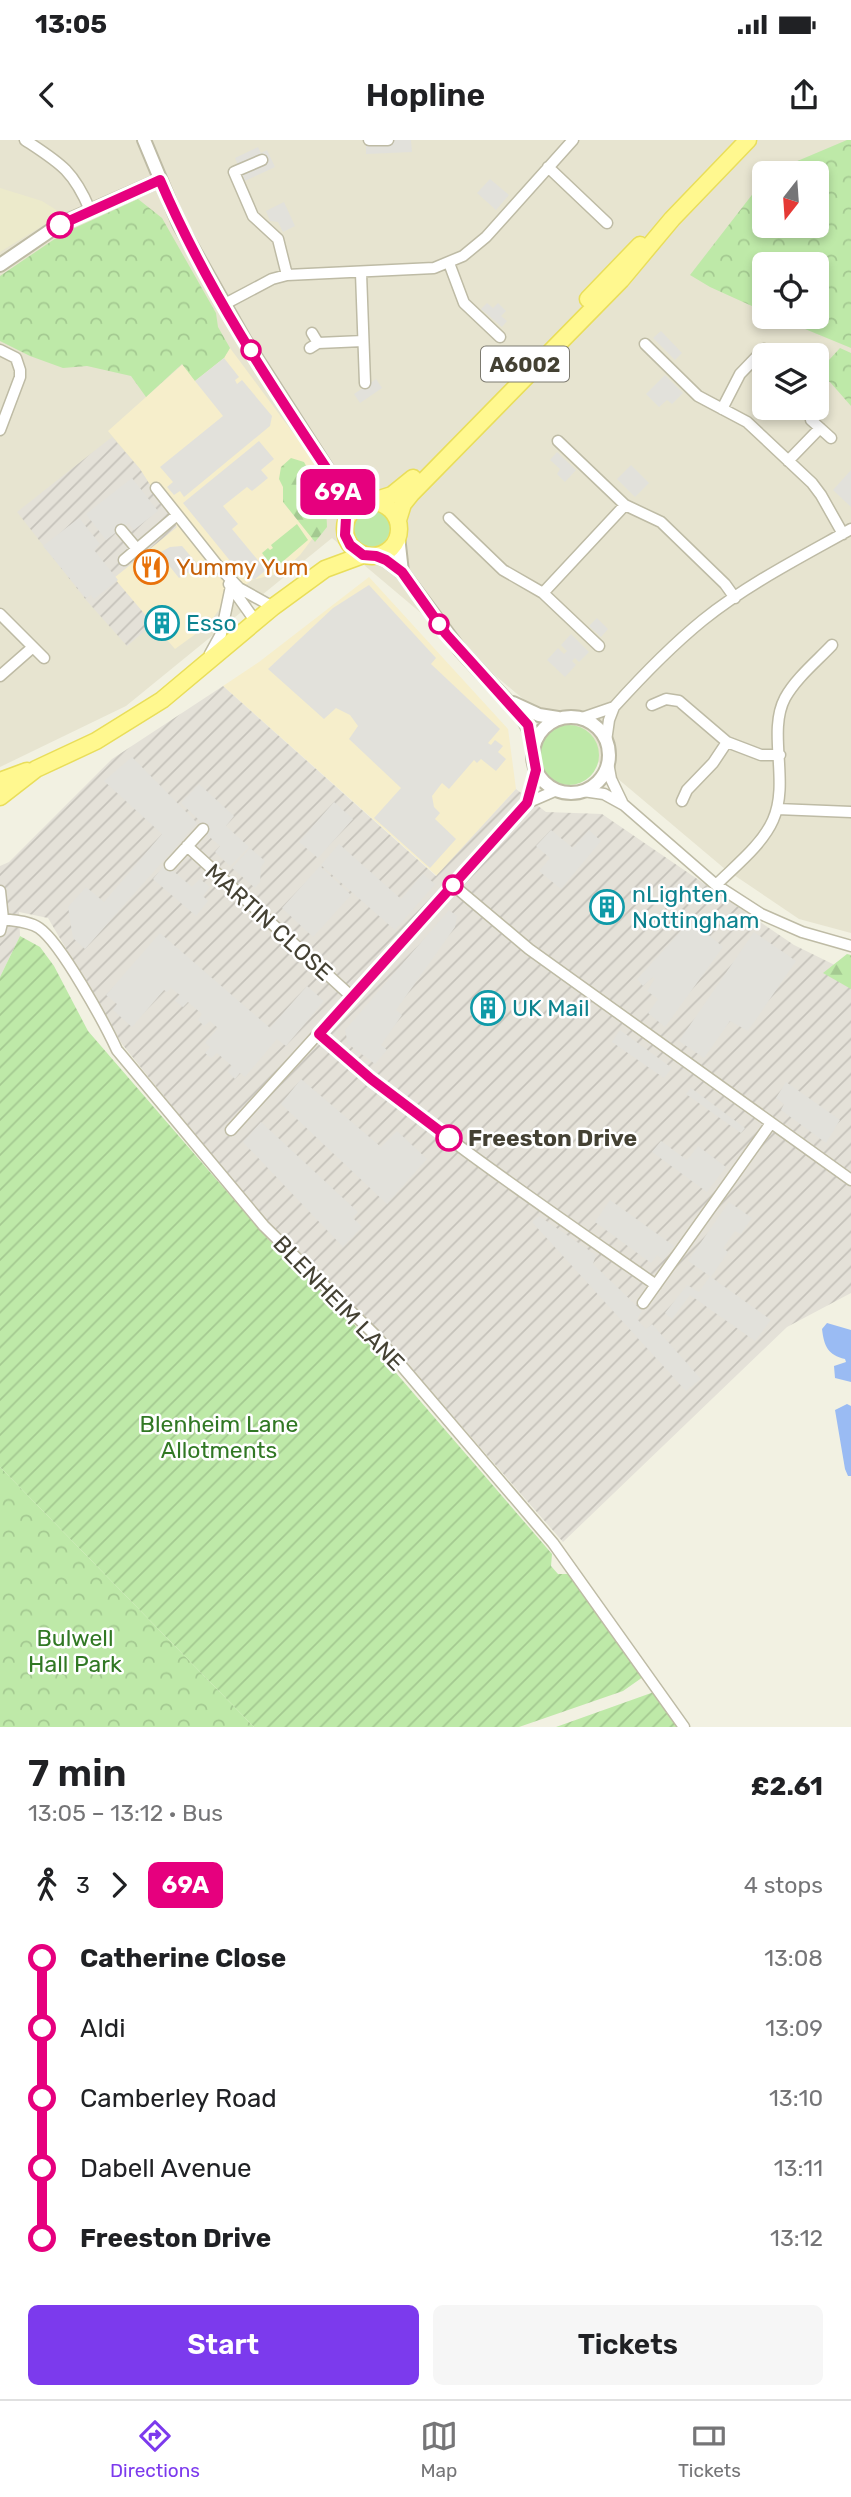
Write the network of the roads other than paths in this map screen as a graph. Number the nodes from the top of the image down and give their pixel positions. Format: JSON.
{"nodes":[{"id":1,"x":25,"y":140,"type":"edge"},
{"id":2,"x":144,"y":140,"type":"edge"},
{"id":3,"x":369,"y":140,"type":"edge"},
{"id":4,"x":388,"y":140,"type":"edge"},
{"id":5,"x":573,"y":140,"type":"edge"},
{"id":6,"x":748,"y":140,"type":"edge"},
{"id":7,"x":262,"y":160,"type":"dead end"},
{"id":8,"x":548,"y":167,"type":"junction"},
{"id":9,"x":160,"y":180,"type":"junction"},
{"id":10,"x":90,"y":210,"type":"junction"},
{"id":11,"x":672,"y":219,"type":"junction"},
{"id":12,"x":607,"y":223,"type":"dead end"},
{"id":13,"x":449,"y":264,"type":"junction"},
{"id":14,"x":0,"y":265,"type":"edge"},
{"id":15,"x":361,"y":273,"type":"junction"},
{"id":16,"x":287,"y":275,"type":"junction"},
{"id":17,"x":223,"y":305,"type":"junction"},
{"id":18,"x":490,"y":328,"type":"junction"},
{"id":19,"x":312,"y":333,"type":"dead end"},
{"id":20,"x":482,"y":337,"type":"dead end"},
{"id":21,"x":500,"y":337,"type":"dead end"},
{"id":22,"x":363,"y":341,"type":"junction"},
{"id":23,"x":645,"y":344,"type":"dead end"},
{"id":24,"x":0,"y":350,"type":"edge"},
{"id":25,"x":752,"y":362,"type":"edge"},
{"id":26,"x":365,"y":383,"type":"dead end"},
{"id":27,"x":722,"y":409,"type":"junction"},
{"id":28,"x":0,"y":430,"type":"edge"},
{"id":29,"x":831,"y":438,"type":"dead end"},
{"id":30,"x":558,"y":441,"type":"dead end"},
{"id":31,"x":788,"y":461,"type":"junction"},
{"id":32,"x":156,"y":488,"type":"dead end"},
{"id":33,"x":370,"y":501,"type":"junction"},
{"id":34,"x":625,"y":505,"type":"junction"},
{"id":35,"x":177,"y":515,"type":"junction"},
{"id":36,"x":449,"y":518,"type":"dead end"},
{"id":37,"x":398,"y":528,"type":"junction"},
{"id":38,"x":121,"y":530,"type":"dead end"},
{"id":39,"x":344,"y":530,"type":"junction"},
{"id":40,"x":847,"y":532,"type":"edge"},
{"id":41,"x":137,"y":549,"type":"junction"},
{"id":42,"x":369,"y":555,"type":"junction"},
{"id":43,"x":124,"y":561,"type":"dead end"},
{"id":44,"x":218,"y":566,"type":"junction"},
{"id":45,"x":325,"y":569,"type":"junction"},
{"id":46,"x":402,"y":572,"type":"junction"},
{"id":47,"x":231,"y":586,"type":"junction"},
{"id":48,"x":543,"y":593,"type":"junction"},
{"id":49,"x":735,"y":598,"type":"junction"},
{"id":50,"x":273,"y":607,"type":"junction"},
{"id":51,"x":0,"y":614,"type":"edge"},
{"id":52,"x":256,"y":622,"type":"junction"},
{"id":53,"x":599,"y":646,"type":"dead end"},
{"id":54,"x":33,"y":647,"type":"junction"},
{"id":55,"x":44,"y":658,"type":"dead end"},
{"id":56,"x":835,"y":662,"type":"dead end"},
{"id":57,"x":204,"y":667,"type":"junction"},
{"id":58,"x":0,"y":677,"type":"edge"},
{"id":59,"x":665,"y":685,"type":"dead end"},
{"id":60,"x":507,"y":699,"type":"junction"},
{"id":61,"x":666,"y":699,"type":"junction"},
{"id":62,"x":652,"y":705,"type":"dead end"},
{"id":63,"x":614,"y":706,"type":"junction"},
{"id":64,"x":559,"y":718,"type":"junction"},
{"id":65,"x":582,"y":718,"type":"junction"},
{"id":66,"x":606,"y":741,"type":"junction"},
{"id":67,"x":727,"y":742,"type":"junction"},
{"id":68,"x":533,"y":748,"type":"junction"},
{"id":69,"x":779,"y":755,"type":"junction"},
{"id":70,"x":608,"y":762,"type":"junction"},
{"id":71,"x":36,"y":769,"type":"junction"},
{"id":72,"x":536,"y":770,"type":"junction"},
{"id":73,"x":0,"y":781,"type":"edge"},
{"id":74,"x":557,"y":790,"type":"junction"},
{"id":75,"x":583,"y":791,"type":"junction"},
{"id":76,"x":683,"y":792,"type":"dead end"},
{"id":77,"x":0,"y":797,"type":"edge"},
{"id":78,"x":527,"y":803,"type":"junction"},
{"id":79,"x":624,"y":805,"type":"junction"},
{"id":80,"x":777,"y":809,"type":"junction"},
{"id":81,"x":851,"y":813,"type":"edge"},
{"id":82,"x":203,"y":829,"type":"dead end"},
{"id":83,"x":187,"y":846,"type":"junction"},
{"id":84,"x":170,"y":865,"type":"dead end"},
{"id":85,"x":453,"y":885,"type":"junction"},
{"id":86,"x":716,"y":885,"type":"junction"},
{"id":87,"x":0,"y":891,"type":"edge"},
{"id":88,"x":3,"y":919,"type":"junction"},
{"id":89,"x":0,"y":932,"type":"edge"},
{"id":90,"x":851,"y":946,"type":"edge"},
{"id":91,"x":352,"y":997,"type":"junction"},
{"id":92,"x":319,"y":1034,"type":"junction"},
{"id":93,"x":771,"y":1123,"type":"junction"},
{"id":94,"x":231,"y":1130,"type":"dead end"},
{"id":95,"x":851,"y":1180,"type":"edge"},
{"id":96,"x":656,"y":1285,"type":"junction"},
{"id":97,"x":643,"y":1303,"type":"dead end"},
{"id":98,"x":684,"y":1727,"type":"edge"}],
"edges":[{"from":1,"to":10,"type":"street"},
{"from":2,"to":9,"type":"street"},
{"from":3,"to":4,"type":"street"},
{"from":5,"to":8,"type":"street"},
{"from":6,"to":11,"type":"main road","number":"A6002"},
{"from":7,"to":16,"type":"street"},
{"from":8,"to":12,"type":"street"},
{"from":8,"to":13,"type":"street"},
{"from":9,"to":10,"type":"street"},
{"from":9,"to":17,"type":"street"},
{"from":10,"to":14,"type":"street"},
{"from":11,"to":33,"type":"main road","number":"A6002"},
{"from":11,"to":37,"type":"main road","number":"A6002"},
{"from":13,"to":15,"type":"street"},
{"from":13,"to":18,"type":"street"},
{"from":15,"to":16,"type":"street"},
{"from":15,"to":22,"type":"street"},
{"from":16,"to":17,"type":"street"},
{"from":17,"to":33,"type":"street"},
{"from":18,"to":20,"type":"street"},
{"from":18,"to":21,"type":"street"},
{"from":19,"to":22,"type":"street"},
{"from":22,"to":26,"type":"street"},
{"from":23,"to":27,"type":"street"},
{"from":24,"to":28,"type":"street"},
{"from":25,"to":27,"type":"street"},
{"from":27,"to":31,"type":"street"},
{"from":29,"to":31,"type":"street"},
{"from":30,"to":34,"type":"street"},
{"from":31,"to":40,"type":"street"},
{"from":32,"to":35,"type":"street"},
{"from":33,"to":37,"type":"main road"},
{"from":33,"to":39,"type":"main road"},
{"from":34,"to":48,"type":"street"},
{"from":34,"to":49,"type":"street"},
{"from":35,"to":41,"type":"street"},
{"from":35,"to":44,"type":"street"},
{"from":36,"to":48,"type":"street"},
{"from":37,"to":42,"type":"main road"},
{"from":37,"to":46,"type":"street"},
{"from":38,"to":41,"type":"street"},
{"from":39,"to":42,"type":"main road"},
{"from":39,"to":45,"type":"main road"},
{"from":40,"to":49,"type":"street"},
{"from":41,"to":43,"type":"street"},
{"from":42,"to":45,"type":"main road"},
{"from":42,"to":46,"type":"street"},
{"from":44,"to":47,"type":"street"},
{"from":44,"to":50,"type":"street"},
{"from":45,"to":50,"type":"main road"},
{"from":46,"to":60,"type":"street"},
{"from":47,"to":52,"type":"street"},
{"from":47,"to":57,"type":"street"},
{"from":48,"to":53,"type":"street"},
{"from":49,"to":63,"type":"street"},
{"from":50,"to":52,"type":"main road"},
{"from":51,"to":54,"type":"street"},
{"from":52,"to":57,"type":"main road"},
{"from":54,"to":55,"type":"street"},
{"from":54,"to":58,"type":"street"},
{"from":56,"to":69,"type":"street"},
{"from":57,"to":71,"type":"main road"},
{"from":59,"to":61,"type":"street"},
{"from":60,"to":64,"type":"street"},
{"from":60,"to":68,"type":"street"},
{"from":61,"to":62,"type":"street"},
{"from":61,"to":67,"type":"street"},
{"from":63,"to":65,"type":"street"},
{"from":63,"to":66,"type":"street"},
{"from":64,"to":65,"type":"street"},
{"from":64,"to":68,"type":"street"},
{"from":65,"to":66,"type":"street"},
{"from":66,"to":70,"type":"street"},
{"from":67,"to":69,"type":"street"},
{"from":67,"to":76,"type":"street"},
{"from":68,"to":72,"type":"street"},
{"from":69,"to":80,"type":"street"},
{"from":70,"to":75,"type":"street"},
{"from":70,"to":79,"type":"street"},
{"from":71,"to":73,"type":"main road"},
{"from":71,"to":77,"type":"main road"},
{"from":72,"to":74,"type":"street"},
{"from":72,"to":78,"type":"street"},
{"from":74,"to":75,"type":"street"},
{"from":74,"to":78,"type":"street"},
{"from":75,"to":79,"type":"street"},
{"from":78,"to":85,"type":"street"},
{"from":79,"to":86,"type":"street"},
{"from":80,"to":81,"type":"street"},
{"from":80,"to":86,"type":"street"},
{"from":82,"to":83,"type":"street","name":"MARTIN CLOSE"},
{"from":83,"to":84,"type":"street","name":"MARTIN CLOSE"},
{"from":83,"to":91,"type":"street","name":"MARTIN CLOSE"},
{"from":85,"to":91,"type":"street"},
{"from":85,"to":93,"type":"street"},
{"from":86,"to":90,"type":"street"},
{"from":87,"to":88,"type":"street"},
{"from":88,"to":89,"type":"street"},
{"from":88,"to":98,"type":"street","name":"BLENHEIM LANE"},
{"from":91,"to":92,"type":"street"},
{"from":92,"to":94,"type":"street"},
{"from":92,"to":96,"type":"street"},
{"from":93,"to":95,"type":"street"},
{"from":93,"to":96,"type":"street"},
{"from":96,"to":97,"type":"street"}]}
